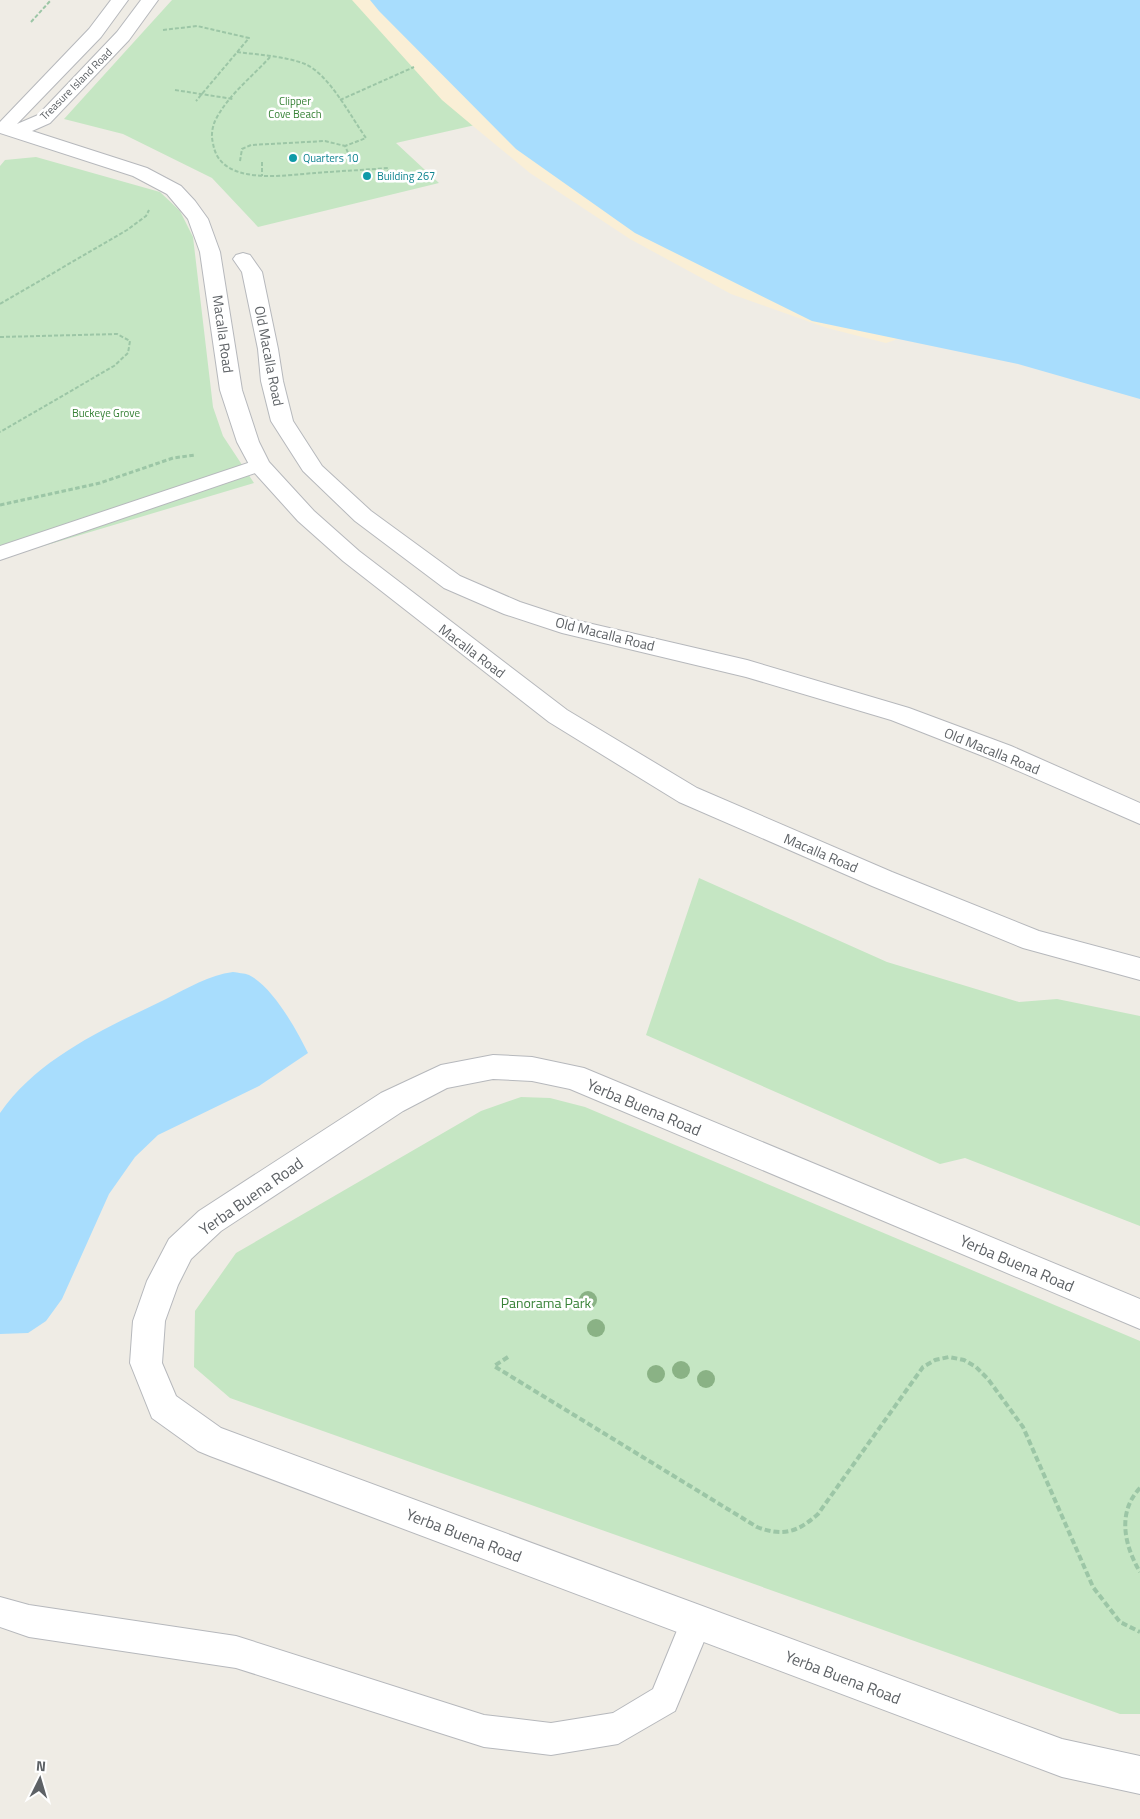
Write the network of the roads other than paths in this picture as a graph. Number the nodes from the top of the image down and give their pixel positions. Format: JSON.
{"nodes":[{"id":1,"x":120,"y":0,"type":"edge"},
{"id":2,"x":150,"y":0,"type":"edge"},
{"id":3,"x":16,"y":132,"type":"junction"},
{"id":4,"x":243,"y":259,"type":"dead end"},
{"id":5,"x":260,"y":465,"type":"junction"},
{"id":6,"x":0,"y":553,"type":"edge"},
{"id":7,"x":1140,"y":814,"type":"edge"},
{"id":8,"x":1140,"y":969,"type":"edge"},
{"id":9,"x":1140,"y":1314,"type":"edge"},
{"id":10,"x":0,"y":1612,"type":"edge"},
{"id":11,"x":696,"y":1622,"type":"junction"},
{"id":12,"x":1140,"y":1774,"type":"edge"}],
"edges":[{"from":1,"to":3,"type":"street","name":"Treasure Island Road"},
{"from":2,"to":3,"type":"street","name":"Treasure Island Road"},
{"from":3,"to":5,"type":"street","name":"Macalla Road"},
{"from":4,"to":7,"type":"street","name":"Old Macalla Road"},
{"from":5,"to":6,"type":"lane"},
{"from":5,"to":8,"type":"street","name":"Macalla Road"},
{"from":9,"to":11,"type":"street","name":"Yerba Buena Road"},
{"from":10,"to":11,"type":"lane"},
{"from":11,"to":12,"type":"street","name":"Yerba Buena Road"}]}
